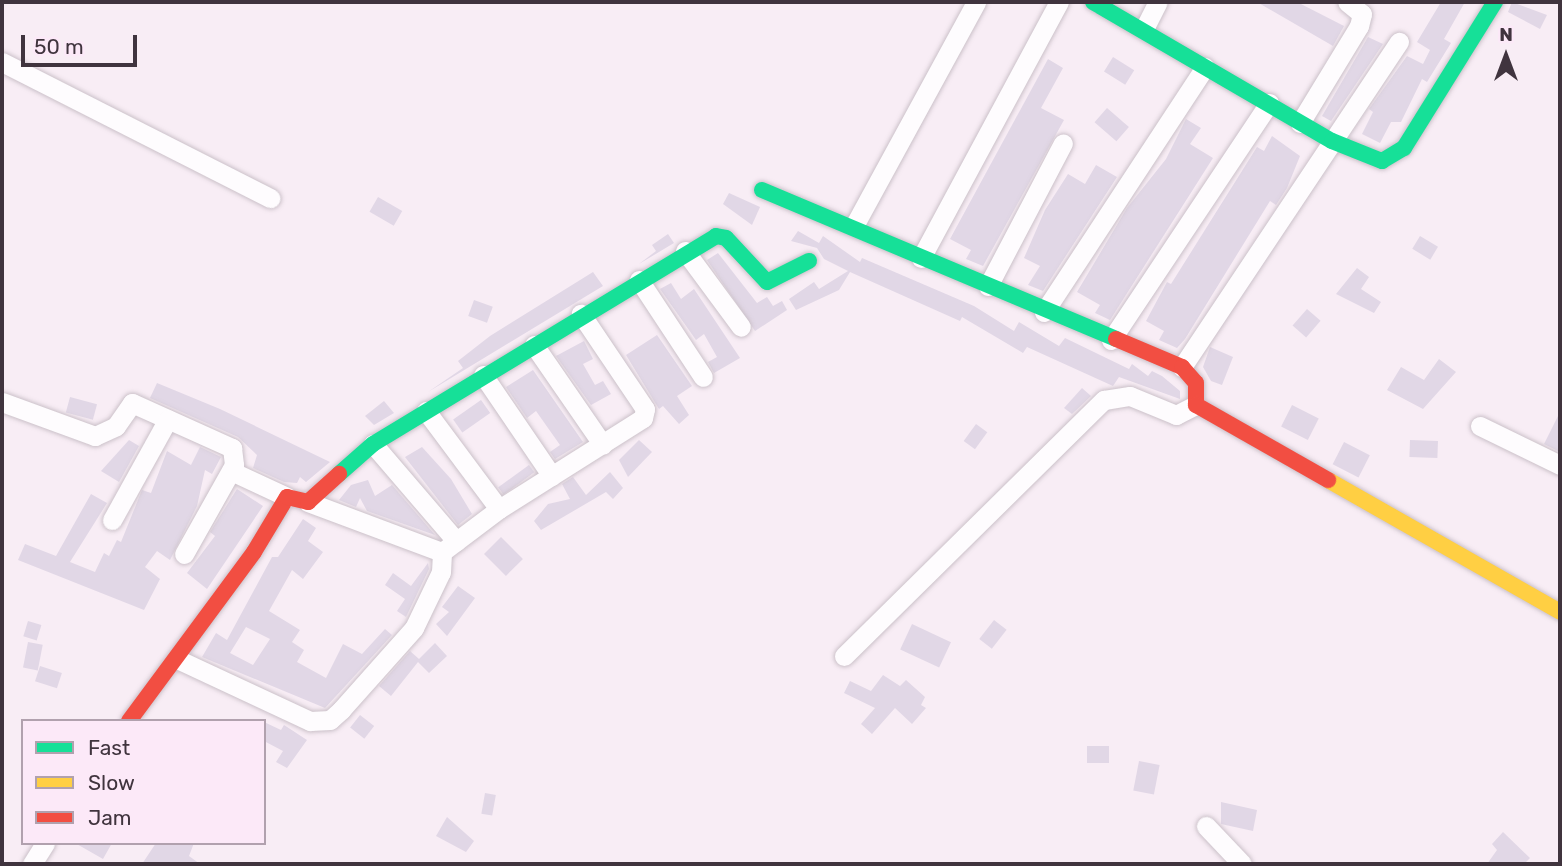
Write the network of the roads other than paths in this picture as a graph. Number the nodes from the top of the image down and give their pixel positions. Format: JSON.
{"nodes":[{"id":1,"x":976,"y":2,"type":"edge"},
{"id":2,"x":1059,"y":2,"type":"edge"},
{"id":3,"x":1095,"y":2,"type":"edge"},
{"id":4,"x":1158,"y":2,"type":"edge"},
{"id":5,"x":1347,"y":2,"type":"edge"},
{"id":6,"x":1495,"y":2,"type":"edge"},
{"id":7,"x":1144,"y":29,"type":"junction"},
{"id":8,"x":1399,"y":42,"type":"dead end"},
{"id":9,"x":2,"y":62,"type":"edge"},
{"id":10,"x":1205,"y":67,"type":"junction"},
{"id":11,"x":1269,"y":103,"type":"junction"},
{"id":12,"x":1300,"y":123,"type":"junction"},
{"id":13,"x":1332,"y":141,"type":"junction"},
{"id":14,"x":1063,"y":143,"type":"dead end"},
{"id":15,"x":761,"y":190,"type":"dead end"},
{"id":16,"x":270,"y":198,"type":"dead end"},
{"id":17,"x":854,"y":226,"type":"junction"},
{"id":18,"x":685,"y":251,"type":"junction"},
{"id":19,"x":921,"y":258,"type":"junction"},
{"id":20,"x":809,"y":261,"type":"dead end"},
{"id":21,"x":639,"y":281,"type":"junction"},
{"id":22,"x":988,"y":286,"type":"junction"},
{"id":23,"x":1044,"y":312,"type":"junction"},
{"id":24,"x":581,"y":314,"type":"junction"},
{"id":25,"x":741,"y":327,"type":"dead end"},
{"id":26,"x":1111,"y":340,"type":"junction"},
{"id":27,"x":534,"y":345,"type":"junction"},
{"id":28,"x":1182,"y":367,"type":"junction"},
{"id":29,"x":484,"y":375,"type":"junction"},
{"id":30,"x":703,"y":377,"type":"dead end"},
{"id":31,"x":2,"y":402,"type":"edge"},
{"id":32,"x":1196,"y":405,"type":"junction"},
{"id":33,"x":426,"y":411,"type":"junction"},
{"id":34,"x":168,"y":419,"type":"junction"},
{"id":35,"x":1480,"y":426,"type":"dead end"},
{"id":36,"x":373,"y":444,"type":"junction"},
{"id":37,"x":603,"y":445,"type":"junction"},
{"id":38,"x":1560,"y":465,"type":"edge"},
{"id":39,"x":231,"y":471,"type":"junction"},
{"id":40,"x":552,"y":476,"type":"junction"},
{"id":41,"x":287,"y":497,"type":"junction"},
{"id":42,"x":309,"y":502,"type":"junction"},
{"id":43,"x":499,"y":509,"type":"junction"},
{"id":44,"x":112,"y":520,"type":"dead end"},
{"id":45,"x":449,"y":546,"type":"junction"},
{"id":46,"x":184,"y":554,"type":"dead end"},
{"id":47,"x":1560,"y":612,"type":"edge"},
{"id":48,"x":844,"y":656,"type":"dead end"},
{"id":49,"x":177,"y":659,"type":"junction"},
{"id":50,"x":132,"y":719,"type":"edge"},
{"id":51,"x":1206,"y":826,"type":"dead end"},
{"id":52,"x":44,"y":845,"type":"edge"},
{"id":53,"x":33,"y":864,"type":"edge"},
{"id":54,"x":1242,"y":864,"type":"edge"}],
"edges":[{"from":1,"to":17,"type":"street"},
{"from":2,"to":19,"type":"street"},
{"from":3,"to":7,"type":"street"},
{"from":4,"to":7,"type":"street"},
{"from":5,"to":12,"type":"street"},
{"from":6,"to":13,"type":"street"},
{"from":7,"to":10,"type":"street"},
{"from":8,"to":13,"type":"street"},
{"from":9,"to":16,"type":"street"},
{"from":10,"to":11,"type":"street"},
{"from":10,"to":23,"type":"street"},
{"from":11,"to":12,"type":"street"},
{"from":11,"to":26,"type":"street"},
{"from":12,"to":13,"type":"street"},
{"from":13,"to":28,"type":"street"},
{"from":14,"to":22,"type":"street"},
{"from":15,"to":17,"type":"street"},
{"from":17,"to":19,"type":"street"},
{"from":18,"to":20,"type":"street"},
{"from":18,"to":21,"type":"street"},
{"from":18,"to":25,"type":"street"},
{"from":19,"to":22,"type":"street"},
{"from":21,"to":24,"type":"street"},
{"from":21,"to":30,"type":"street"},
{"from":22,"to":23,"type":"street"},
{"from":23,"to":26,"type":"street"},
{"from":24,"to":27,"type":"street"},
{"from":24,"to":37,"type":"street"},
{"from":26,"to":28,"type":"street"},
{"from":27,"to":29,"type":"street"},
{"from":27,"to":37,"type":"street"},
{"from":28,"to":32,"type":"street"},
{"from":29,"to":33,"type":"street"},
{"from":29,"to":40,"type":"street"},
{"from":31,"to":34,"type":"street"},
{"from":32,"to":47,"type":"street"},
{"from":32,"to":48,"type":"street"},
{"from":33,"to":36,"type":"street"},
{"from":33,"to":43,"type":"street"},
{"from":34,"to":39,"type":"street"},
{"from":34,"to":44,"type":"street"},
{"from":35,"to":38,"type":"street"},
{"from":36,"to":42,"type":"street"},
{"from":36,"to":45,"type":"street"},
{"from":37,"to":40,"type":"street"},
{"from":39,"to":41,"type":"street"},
{"from":39,"to":46,"type":"street"},
{"from":40,"to":43,"type":"street"},
{"from":41,"to":42,"type":"street"},
{"from":41,"to":49,"type":"street"},
{"from":42,"to":45,"type":"street"},
{"from":43,"to":45,"type":"street"},
{"from":45,"to":49,"type":"street"},
{"from":49,"to":50,"type":"street"},
{"from":51,"to":54,"type":"street"},
{"from":52,"to":53,"type":"street"}]}
